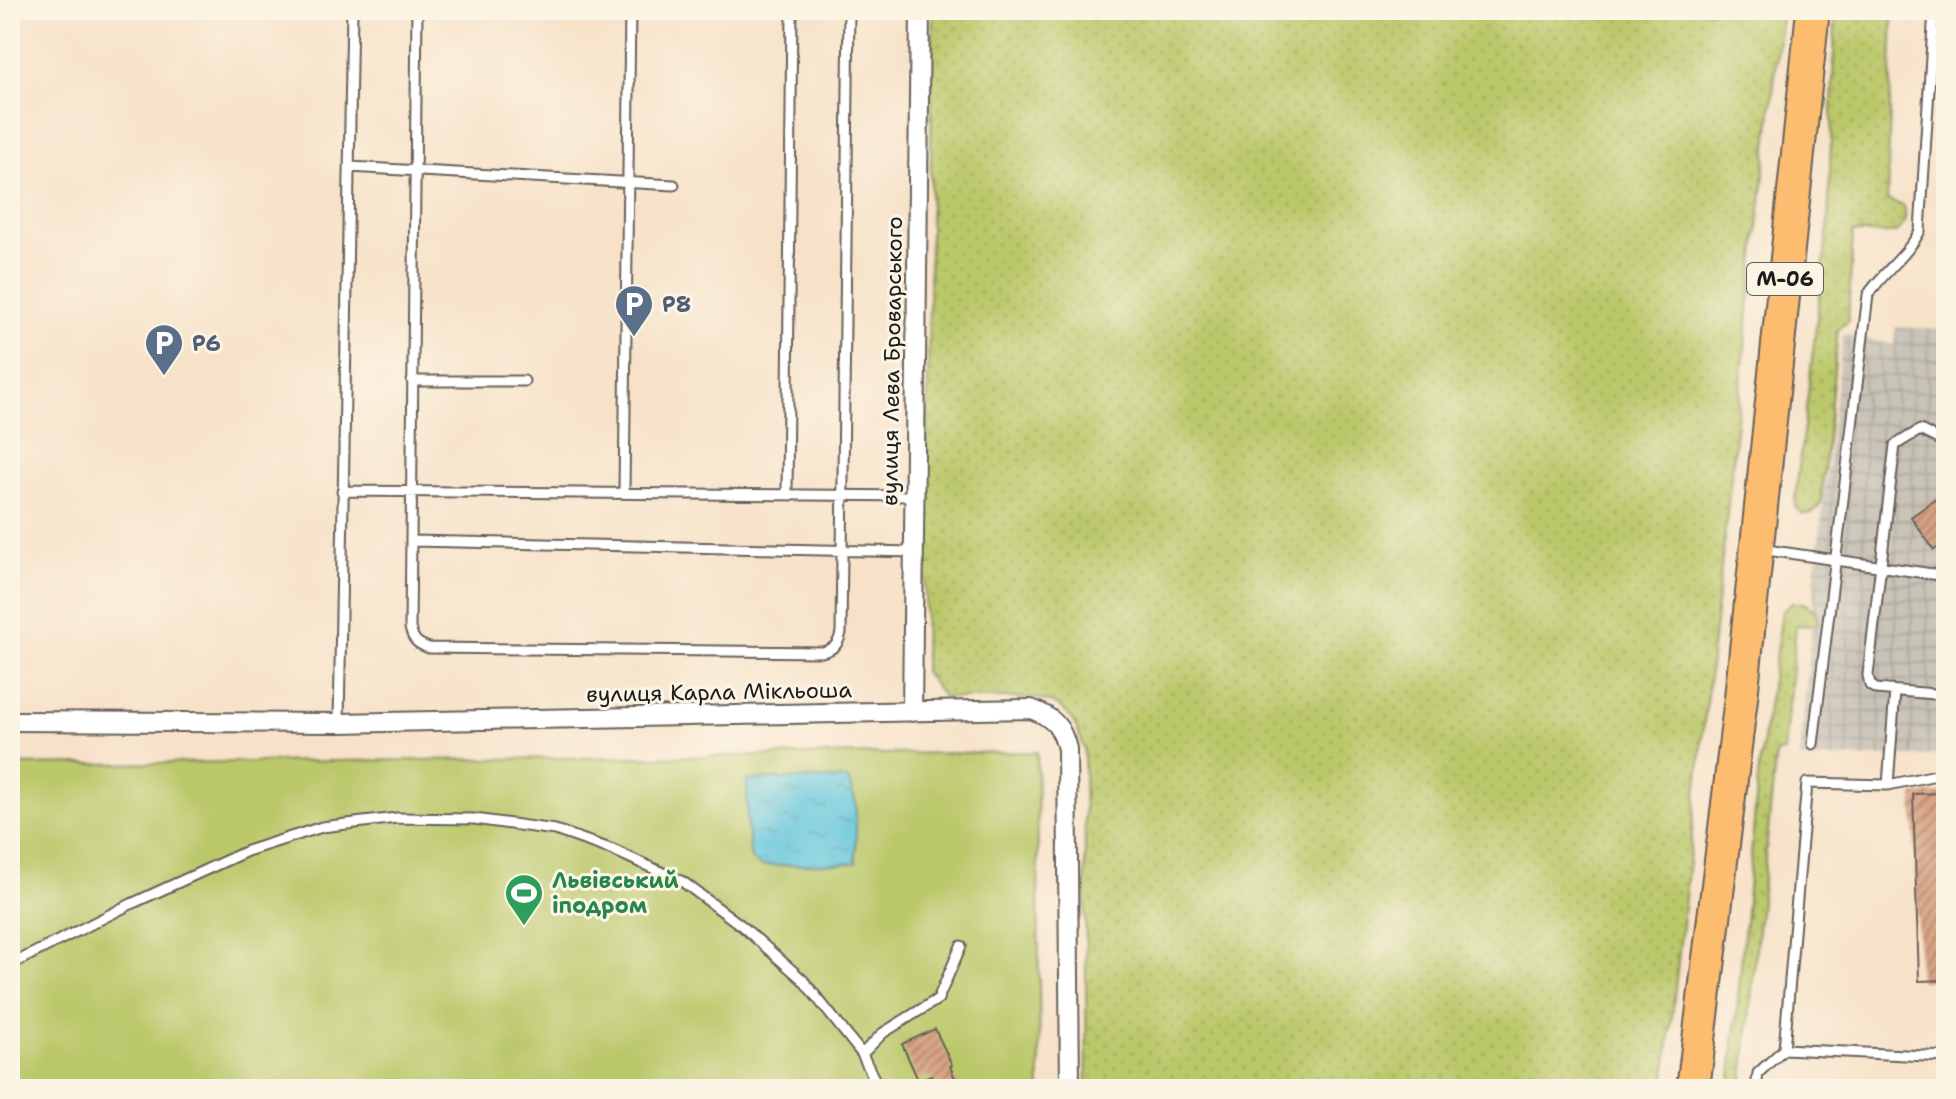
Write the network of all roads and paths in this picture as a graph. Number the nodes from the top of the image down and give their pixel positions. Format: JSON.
{"nodes":[{"id":1,"x":352,"y":10,"type":"edge"},
{"id":2,"x":417,"y":10,"type":"edge"},
{"id":3,"x":630,"y":10,"type":"edge"},
{"id":4,"x":792,"y":10,"type":"edge"},
{"id":5,"x":849,"y":10,"type":"edge"},
{"id":6,"x":920,"y":10,"type":"edge"},
{"id":7,"x":1813,"y":10,"type":"edge"},
{"id":8,"x":1934,"y":10,"type":"edge"},
{"id":9,"x":349,"y":167,"type":"junction"},
{"id":10,"x":415,"y":171,"type":"junction"},
{"id":11,"x":628,"y":183,"type":"junction"},
{"id":12,"x":674,"y":185,"type":"dead end"},
{"id":13,"x":412,"y":381,"type":"junction"},
{"id":14,"x":524,"y":381,"type":"dead end"},
{"id":15,"x":1946,"y":443,"type":"edge"},
{"id":16,"x":342,"y":491,"type":"junction"},
{"id":17,"x":411,"y":492,"type":"junction"},
{"id":18,"x":624,"y":493,"type":"junction"},
{"id":19,"x":787,"y":494,"type":"junction"},
{"id":20,"x":843,"y":495,"type":"junction"},
{"id":21,"x":915,"y":496,"type":"junction"},
{"id":22,"x":411,"y":541,"type":"junction"},
{"id":23,"x":1757,"y":549,"type":"junction"},
{"id":24,"x":842,"y":551,"type":"junction"},
{"id":25,"x":914,"y":552,"type":"junction"},
{"id":26,"x":1835,"y":560,"type":"junction"},
{"id":27,"x":1879,"y":566,"type":"junction"},
{"id":28,"x":1946,"y":576,"type":"edge"},
{"id":29,"x":1895,"y":691,"type":"junction"},
{"id":30,"x":1946,"y":695,"type":"edge"},
{"id":31,"x":912,"y":712,"type":"junction"},
{"id":32,"x":10,"y":721,"type":"edge"},
{"id":33,"x":339,"y":723,"type":"junction"},
{"id":34,"x":1813,"y":744,"type":"dead end"},
{"id":35,"x":1946,"y":773,"type":"edge"},
{"id":36,"x":1888,"y":785,"type":"junction"},
{"id":37,"x":961,"y":946,"type":"dead end"},
{"id":38,"x":10,"y":965,"type":"edge"},
{"id":39,"x":1784,"y":1049,"type":"junction"},
{"id":40,"x":862,"y":1054,"type":"junction"},
{"id":41,"x":1946,"y":1057,"type":"edge"},
{"id":42,"x":879,"y":1089,"type":"edge"},
{"id":43,"x":1070,"y":1089,"type":"edge"},
{"id":44,"x":1693,"y":1089,"type":"edge"},
{"id":45,"x":1756,"y":1089,"type":"edge"}],
"edges":[{"from":1,"to":9,"type":"lane"},
{"from":2,"to":10,"type":"lane"},
{"from":3,"to":11,"type":"lane"},
{"from":4,"to":19,"type":"lane"},
{"from":5,"to":20,"type":"lane"},
{"from":6,"to":21,"type":"street","name":"вулиця Лева Броварського"},
{"from":7,"to":23,"type":"highway","number":"М-06"},
{"from":8,"to":26,"type":"lane"},
{"from":9,"to":10,"type":"lane"},
{"from":9,"to":16,"type":"lane"},
{"from":10,"to":11,"type":"lane"},
{"from":10,"to":13,"type":"lane"},
{"from":11,"to":12,"type":"lane"},
{"from":11,"to":18,"type":"lane"},
{"from":13,"to":14,"type":"lane"},
{"from":13,"to":17,"type":"lane"},
{"from":15,"to":27,"type":"lane"},
{"from":16,"to":17,"type":"lane"},
{"from":16,"to":33,"type":"lane"},
{"from":17,"to":18,"type":"lane"},
{"from":17,"to":22,"type":"lane"},
{"from":18,"to":19,"type":"lane"},
{"from":19,"to":20,"type":"lane"},
{"from":20,"to":21,"type":"lane"},
{"from":20,"to":24,"type":"lane"},
{"from":21,"to":25,"type":"street","name":"вулиця Лева Броварського"},
{"from":22,"to":24,"type":"lane"},
{"from":22,"to":24,"type":"lane"},
{"from":23,"to":26,"type":"lane"},
{"from":23,"to":44,"type":"highway","number":"М-06"},
{"from":24,"to":25,"type":"lane"},
{"from":25,"to":31,"type":"street","name":"вулиця Лева Броварського"},
{"from":26,"to":27,"type":"lane"},
{"from":26,"to":34,"type":"lane"},
{"from":27,"to":28,"type":"lane"},
{"from":27,"to":29,"type":"lane"},
{"from":29,"to":30,"type":"lane"},
{"from":29,"to":36,"type":"lane"},
{"from":31,"to":33,"type":"street","name":"вулиця Карла Мікльоша"},
{"from":31,"to":43,"type":"street","name":"вулиця Карла Мікльоша"},
{"from":32,"to":33,"type":"street","name":"вулиця Карла Мікльоша"},
{"from":35,"to":36,"type":"lane"},
{"from":36,"to":39,"type":"lane"},
{"from":37,"to":40,"type":"lane"},
{"from":38,"to":40,"type":"lane"},
{"from":39,"to":41,"type":"lane"},
{"from":39,"to":45,"type":"lane"},
{"from":40,"to":42,"type":"lane"}]}
